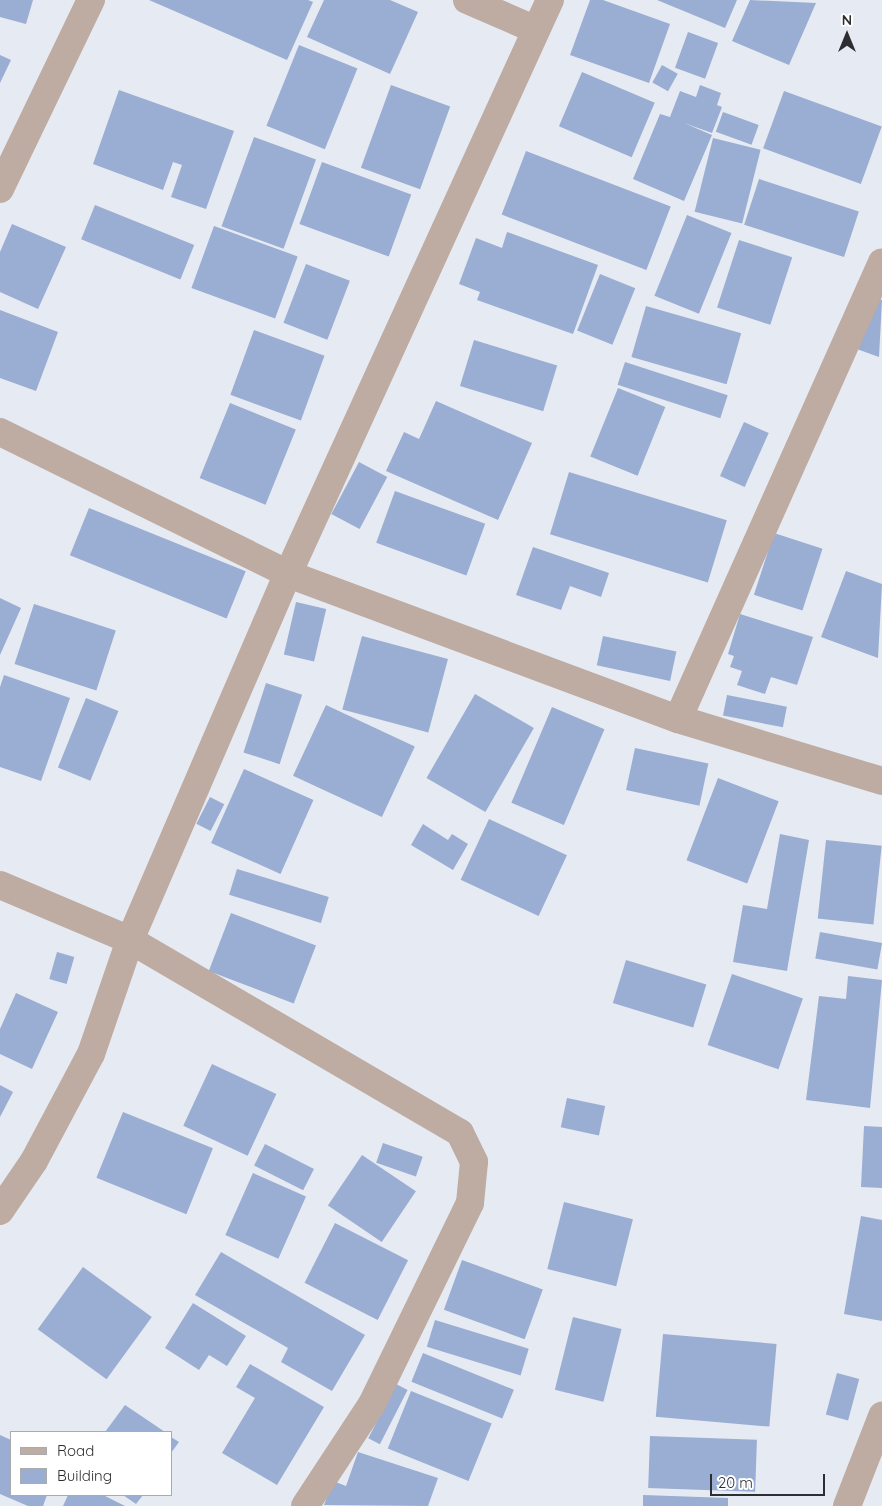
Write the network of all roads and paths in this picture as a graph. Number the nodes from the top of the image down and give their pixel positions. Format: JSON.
{"nodes":[{"id":1,"x":91,"y":0,"type":"edge"},
{"id":2,"x":467,"y":0,"type":"edge"},
{"id":3,"x":550,"y":0,"type":"edge"},
{"id":4,"x":534,"y":29,"type":"junction"},
{"id":5,"x":0,"y":189,"type":"edge"},
{"id":6,"x":882,"y":262,"type":"edge"},
{"id":7,"x":0,"y":432,"type":"edge"},
{"id":8,"x":288,"y":574,"type":"junction"},
{"id":9,"x":678,"y":719,"type":"junction"},
{"id":10,"x":882,"y":781,"type":"edge"},
{"id":11,"x":0,"y":885,"type":"edge"},
{"id":12,"x":130,"y":940,"type":"junction"},
{"id":13,"x":0,"y":1211,"type":"edge"},
{"id":14,"x":882,"y":1416,"type":"edge"},
{"id":15,"x":305,"y":1506,"type":"edge"},
{"id":16,"x":847,"y":1506,"type":"edge"}],
"edges":[{"from":1,"to":5,"type":"street"},
{"from":2,"to":4,"type":"street"},
{"from":3,"to":4,"type":"street"},
{"from":4,"to":8,"type":"street"},
{"from":6,"to":9,"type":"street"},
{"from":7,"to":8,"type":"street"},
{"from":8,"to":9,"type":"street"},
{"from":8,"to":12,"type":"street"},
{"from":9,"to":10,"type":"street"},
{"from":11,"to":12,"type":"street"},
{"from":12,"to":13,"type":"street"},
{"from":12,"to":15,"type":"street"},
{"from":14,"to":16,"type":"street"}]}
